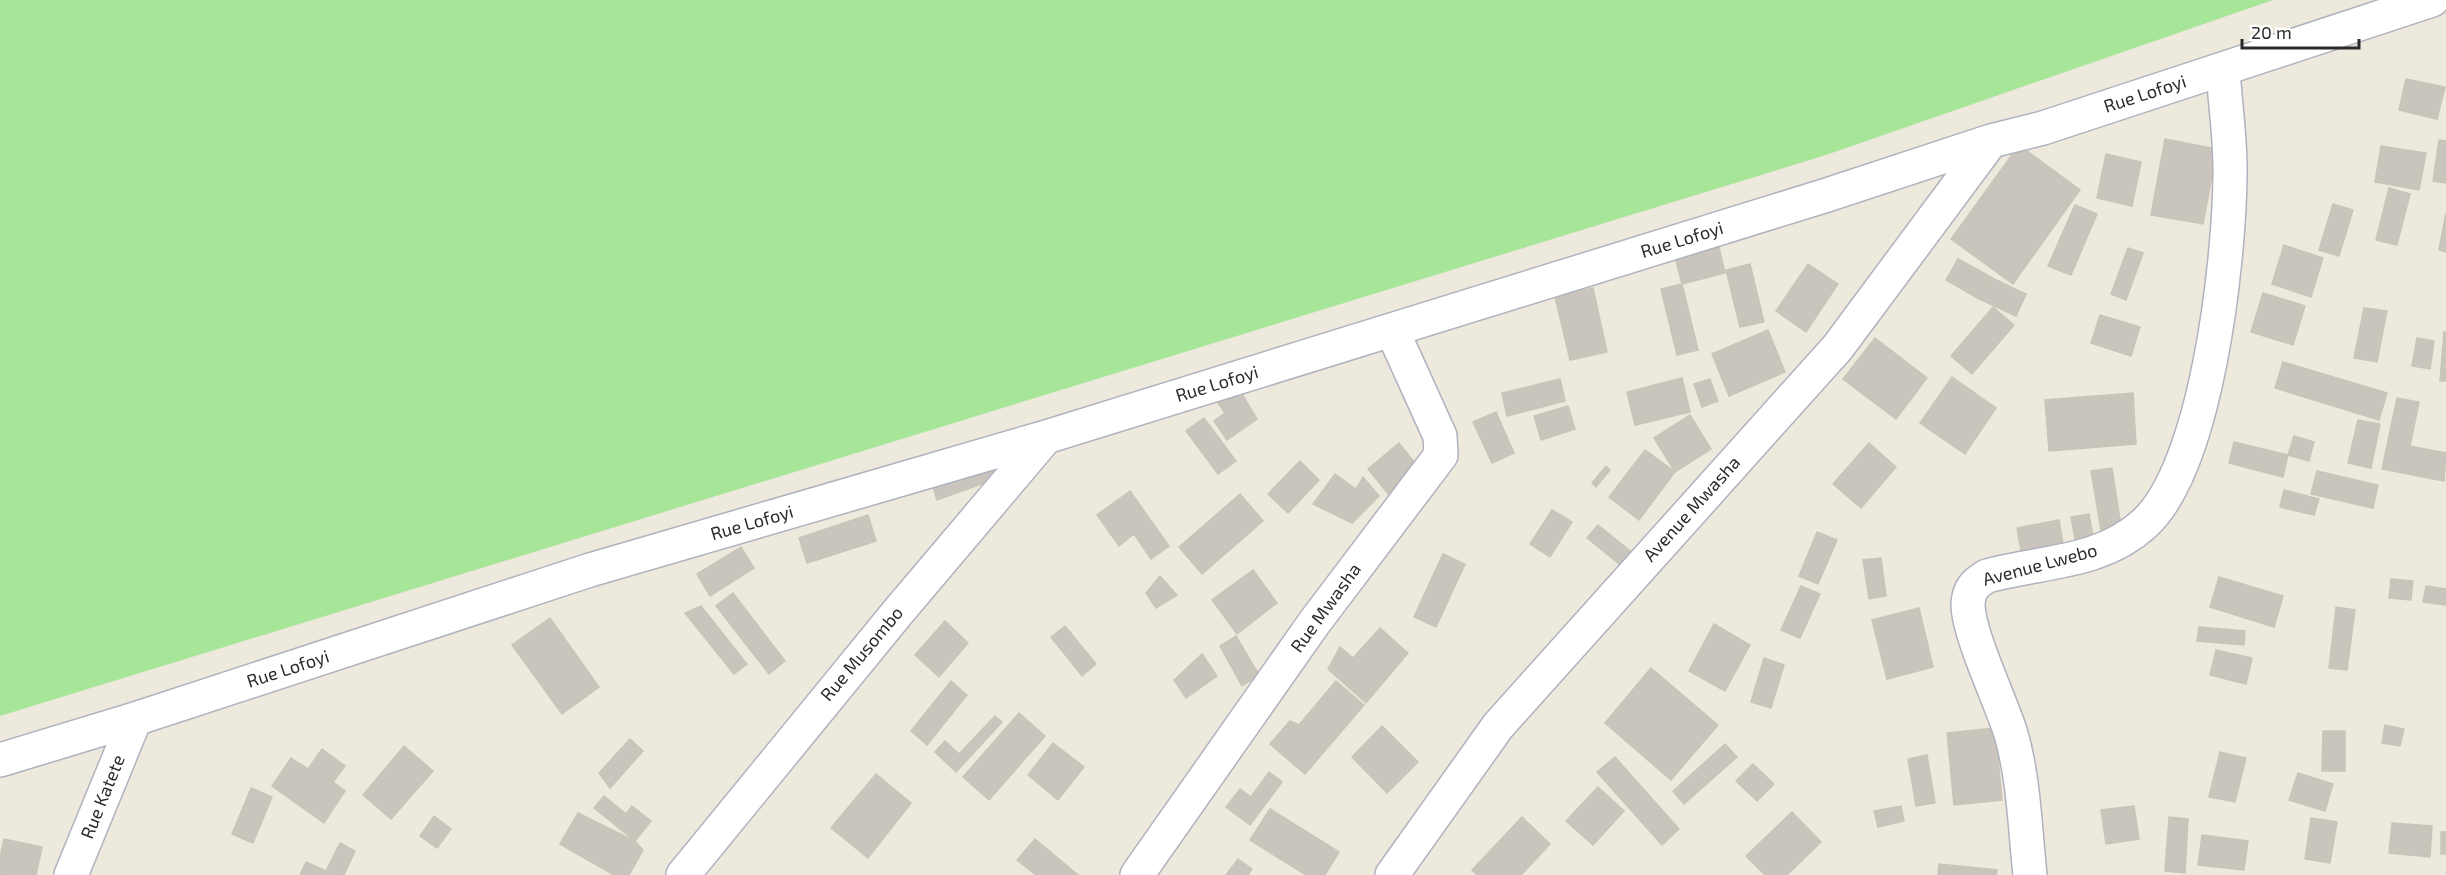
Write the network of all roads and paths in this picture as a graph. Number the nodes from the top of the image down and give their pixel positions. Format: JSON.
{"nodes":[{"id":1,"x":2432,"y":0,"type":"edge"},
{"id":2,"x":2223,"y":69,"type":"junction"},
{"id":3,"x":1991,"y":141,"type":"junction"},
{"id":4,"x":1392,"y":330,"type":"junction"},
{"id":5,"x":1046,"y":437,"type":"junction"},
{"id":6,"x":135,"y":719,"type":"junction"},
{"id":7,"x":0,"y":760,"type":"edge"},
{"id":8,"x":71,"y":875,"type":"edge"},
{"id":9,"x":683,"y":875,"type":"edge"},
{"id":10,"x":1137,"y":875,"type":"edge"},
{"id":11,"x":1392,"y":875,"type":"edge"},
{"id":12,"x":2030,"y":875,"type":"edge"}],
"edges":[{"from":1,"to":2,"type":"street","name":"Rue Lofoyi"},
{"from":2,"to":3,"type":"street","name":"Rue Lofoyi"},
{"from":2,"to":12,"type":"street","name":"Avenue Lwebo"},
{"from":3,"to":4,"type":"street","name":"Rue Lofoyi"},
{"from":3,"to":11,"type":"street","name":"Avenue Mwasha"},
{"from":4,"to":5,"type":"street","name":"Rue Lofoyi"},
{"from":4,"to":10,"type":"street","name":"Rue Mwasha"},
{"from":5,"to":6,"type":"street","name":"Rue Lofoyi"},
{"from":5,"to":9,"type":"street","name":"Rue Musombo"},
{"from":6,"to":7,"type":"street","name":"Rue Lofoyi"},
{"from":6,"to":8,"type":"street","name":"Rue Katete"}]}
